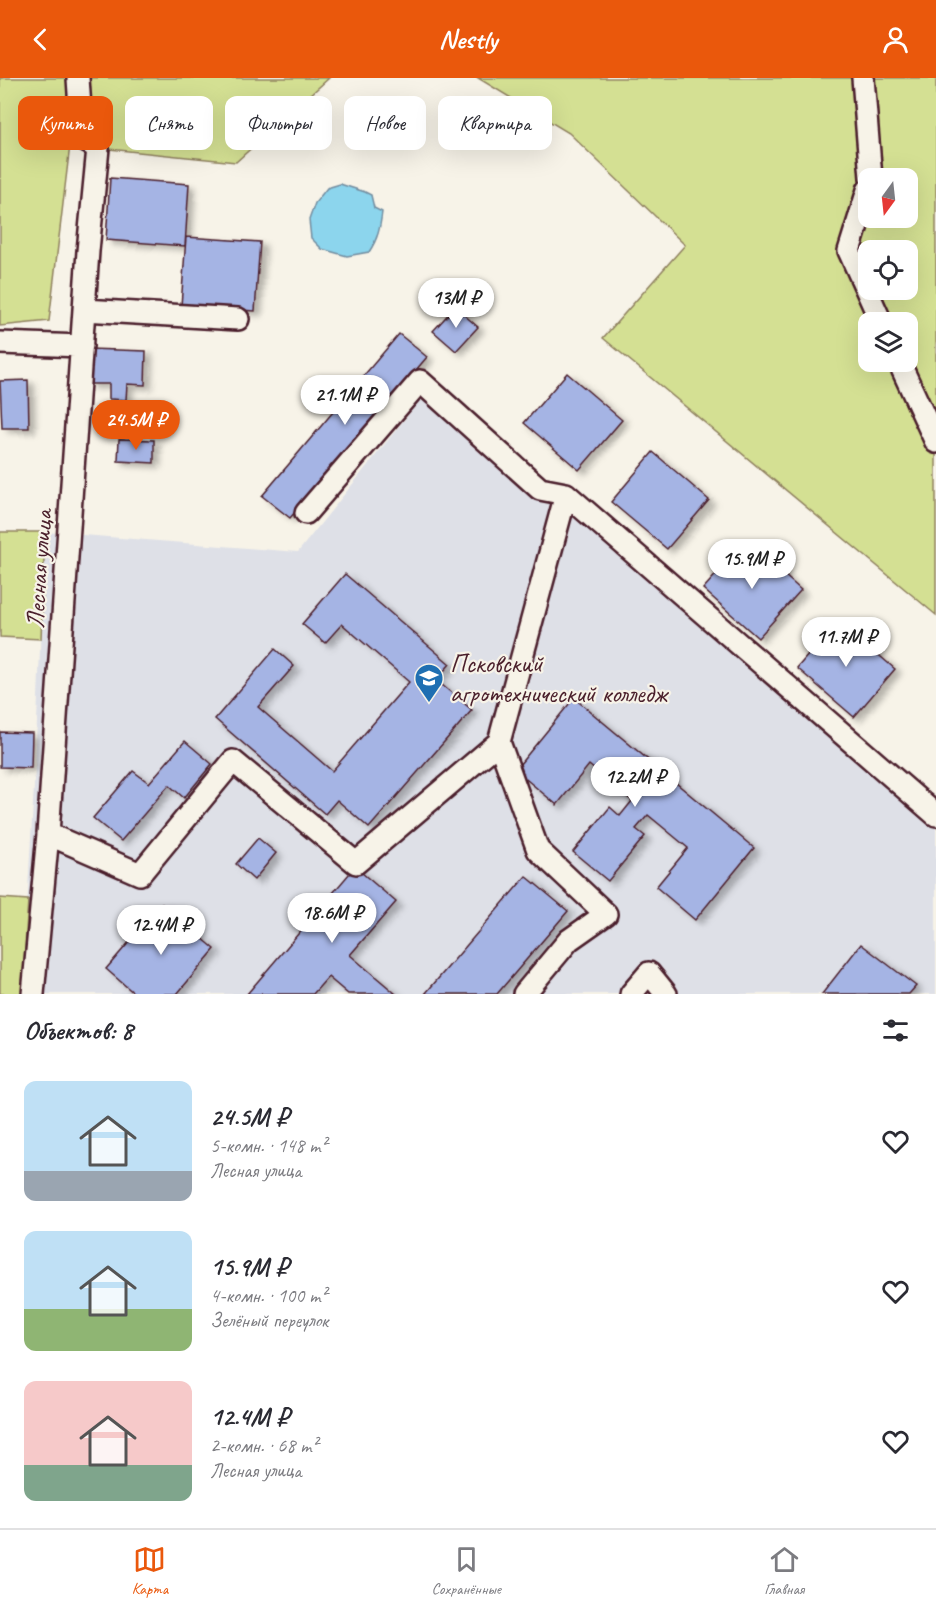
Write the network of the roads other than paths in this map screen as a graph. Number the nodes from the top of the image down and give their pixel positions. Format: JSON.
{"nodes":[{"id":1,"x":78,"y":78,"type":"edge"},
{"id":2,"x":863,"y":78,"type":"edge"},
{"id":3,"x":870,"y":168,"type":"edge"},
{"id":4,"x":858,"y":222,"type":"edge"},
{"id":5,"x":84,"y":310,"type":"junction"},
{"id":6,"x":876,"y":312,"type":"edge"},
{"id":7,"x":238,"y":319,"type":"dead end"},
{"id":8,"x":0,"y":343,"type":"edge"},
{"id":9,"x":82,"y":346,"type":"junction"},
{"id":10,"x":904,"y":372,"type":"edge"},
{"id":11,"x":936,"y":442,"type":"edge"},
{"id":12,"x":566,"y":494,"type":"junction"},
{"id":13,"x":306,"y":513,"type":"dead end"},
{"id":14,"x":499,"y":742,"type":"junction"},
{"id":15,"x":936,"y":815,"type":"edge"},
{"id":16,"x":48,"y":834,"type":"junction"},
{"id":17,"x":33,"y":994,"type":"edge"},
{"id":18,"x":524,"y":994,"type":"edge"},
{"id":19,"x":631,"y":994,"type":"edge"},
{"id":20,"x":666,"y":994,"type":"edge"}],
"edges":[{"from":1,"to":5,"type":"street","name":"Лесная улица"},
{"from":2,"to":3,"type":"street"},
{"from":4,"to":6,"type":"street"},
{"from":5,"to":7,"type":"street"},
{"from":5,"to":9,"type":"street","name":"Лесная улица"},
{"from":8,"to":9,"type":"street"},
{"from":9,"to":16,"type":"street","name":"Лесная улица"},
{"from":10,"to":11,"type":"street"},
{"from":12,"to":13,"type":"street"},
{"from":12,"to":14,"type":"street"},
{"from":12,"to":15,"type":"street"},
{"from":14,"to":16,"type":"street"},
{"from":14,"to":18,"type":"street"},
{"from":16,"to":17,"type":"street","name":"Лесная улица"},
{"from":19,"to":20,"type":"street"}]}
